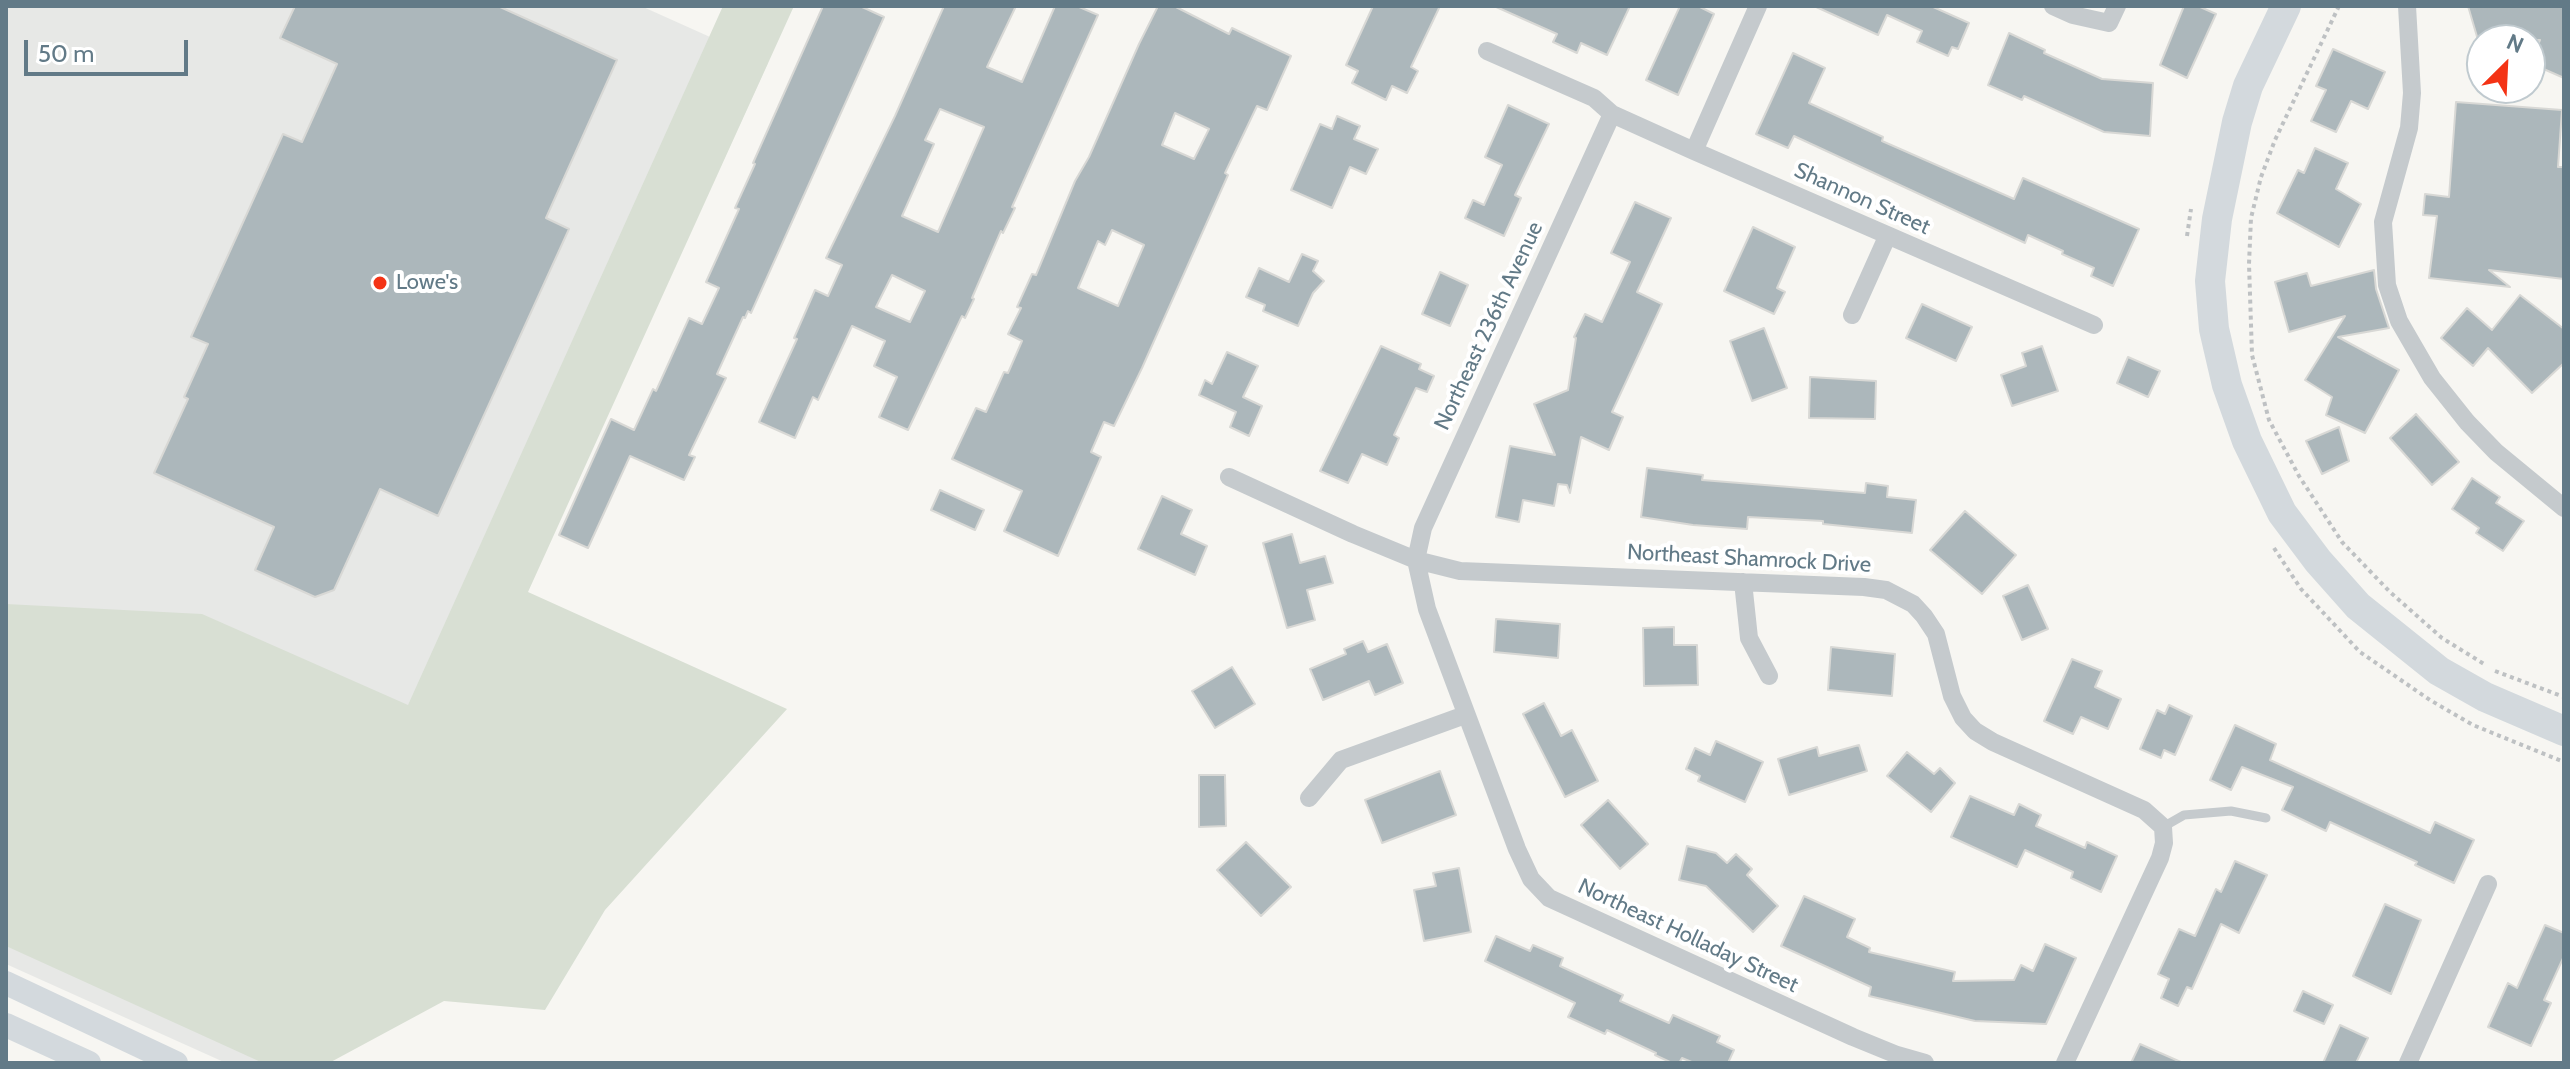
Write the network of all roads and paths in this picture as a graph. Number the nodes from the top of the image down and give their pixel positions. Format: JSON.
{"nodes":[{"id":1,"x":1758,"y":6,"type":"edge"},
{"id":2,"x":2053,"y":6,"type":"edge"},
{"id":3,"x":2286,"y":6,"type":"edge"},
{"id":4,"x":2339,"y":6,"type":"edge"},
{"id":5,"x":2407,"y":6,"type":"edge"},
{"id":6,"x":2113,"y":14,"type":"edge"},
{"id":7,"x":1487,"y":51,"type":"dead end"},
{"id":8,"x":1612,"y":114,"type":"junction"},
{"id":9,"x":1694,"y":151,"type":"junction"},
{"id":10,"x":2192,"y":204,"type":"dead end"},
{"id":11,"x":1887,"y":237,"type":"junction"},
{"id":12,"x":2187,"y":240,"type":"dead end"},
{"id":13,"x":1852,"y":315,"type":"dead end"},
{"id":14,"x":2094,"y":325,"type":"dead end"},
{"id":15,"x":1229,"y":477,"type":"dead end"},
{"id":16,"x":2564,"y":508,"type":"edge"},
{"id":17,"x":2269,"y":540,"type":"dead end"},
{"id":18,"x":1416,"y":560,"type":"junction"},
{"id":19,"x":1743,"y":582,"type":"junction"},
{"id":20,"x":1769,"y":676,"type":"dead end"},
{"id":21,"x":2564,"y":697,"type":"edge"},
{"id":22,"x":1465,"y":715,"type":"junction"},
{"id":23,"x":2564,"y":731,"type":"edge"},
{"id":24,"x":2564,"y":762,"type":"edge"},
{"id":25,"x":1309,"y":798,"type":"dead end"},
{"id":26,"x":2266,"y":818,"type":"dead end"},
{"id":27,"x":2163,"y":827,"type":"junction"},
{"id":28,"x":2488,"y":884,"type":"dead end"},
{"id":29,"x":6,"y":983,"type":"edge"},
{"id":30,"x":6,"y":1025,"type":"edge"},
{"id":31,"x":89,"y":1063,"type":"edge"},
{"id":32,"x":176,"y":1063,"type":"edge"},
{"id":33,"x":1925,"y":1063,"type":"edge"},
{"id":34,"x":2065,"y":1063,"type":"edge"},
{"id":35,"x":2408,"y":1063,"type":"edge"}],
"edges":[{"from":1,"to":9,"type":"street"},
{"from":2,"to":6,"type":"street"},
{"from":3,"to":23,"type":"highway"},
{"from":4,"to":21,"type":"path"},
{"from":5,"to":16,"type":"street"},
{"from":7,"to":8,"type":"street","name":"Shannon Street"},
{"from":8,"to":9,"type":"street","name":"Shannon Street"},
{"from":8,"to":18,"type":"street","name":"Northeast 236th Avenue"},
{"from":9,"to":11,"type":"street","name":"Shannon Street"},
{"from":10,"to":12,"type":"path"},
{"from":11,"to":13,"type":"street"},
{"from":11,"to":14,"type":"street","name":"Shannon Street"},
{"from":15,"to":18,"type":"street","name":"Northeast Shamrock Drive"},
{"from":17,"to":24,"type":"path"},
{"from":18,"to":19,"type":"street","name":"Northeast Shamrock Drive"},
{"from":18,"to":22,"type":"street","name":"Northeast Holladay Street"},
{"from":19,"to":20,"type":"street"},
{"from":19,"to":27,"type":"street","name":"Northeast Shamrock Drive"},
{"from":22,"to":25,"type":"street"},
{"from":22,"to":33,"type":"street","name":"Northeast Holladay Street"},
{"from":26,"to":27,"type":"lane"},
{"from":27,"to":34,"type":"street"},
{"from":28,"to":35,"type":"street"},
{"from":29,"to":32,"type":"main road"},
{"from":30,"to":31,"type":"main road"}]}
